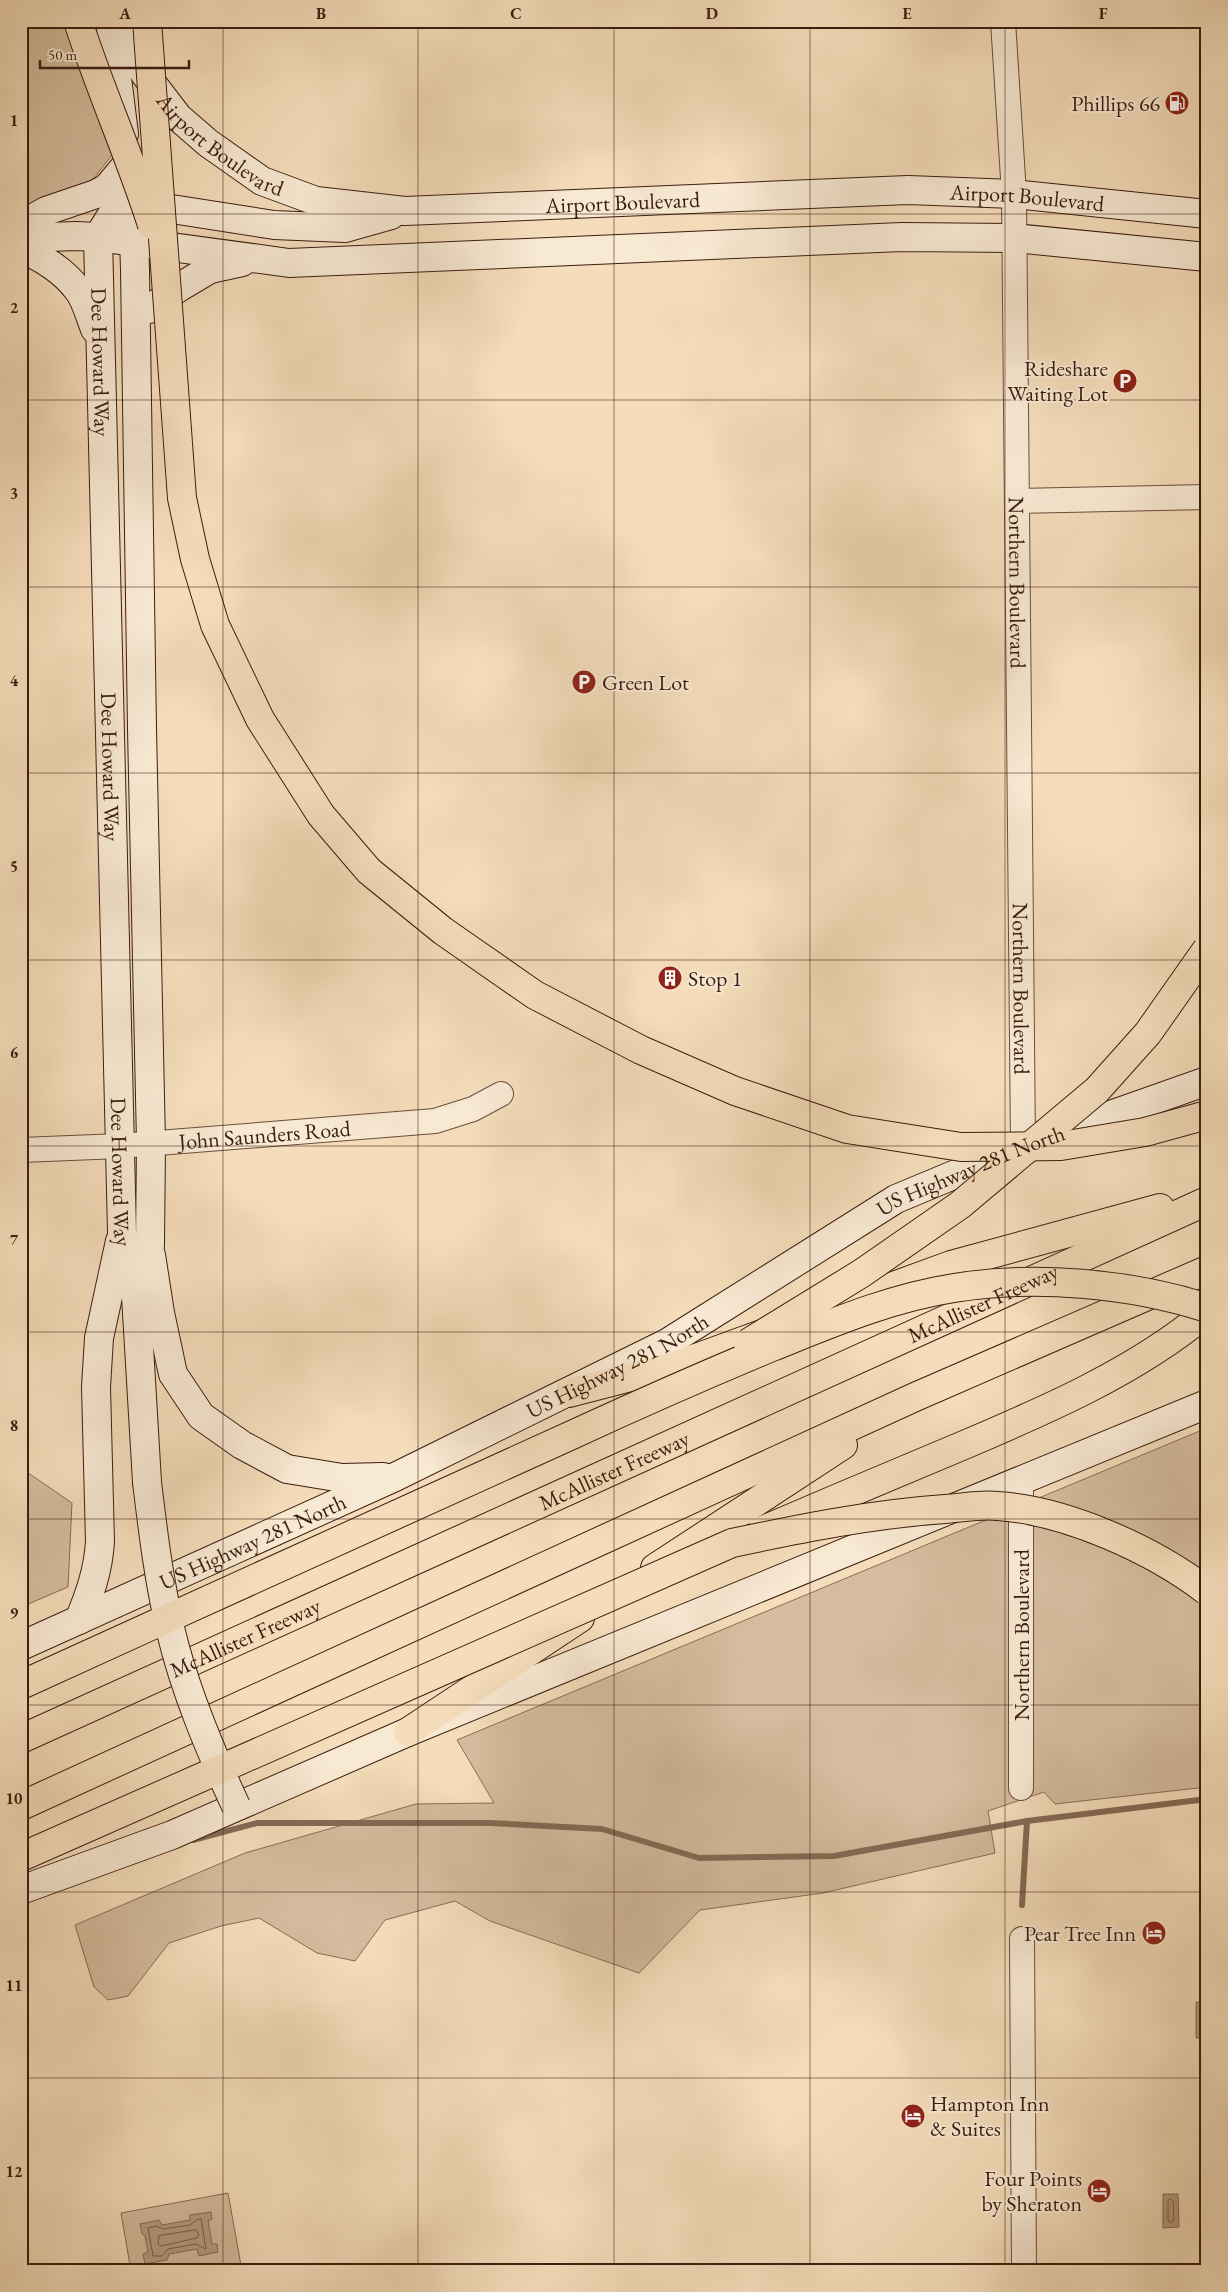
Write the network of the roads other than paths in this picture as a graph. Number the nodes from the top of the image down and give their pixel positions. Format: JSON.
{"nodes":[{"id":1,"x":78,"y":21,"type":"edge"},
{"id":2,"x":110,"y":21,"type":"edge"},
{"id":3,"x":114,"y":21,"type":"edge"},
{"id":4,"x":147,"y":21,"type":"edge"},
{"id":5,"x":1003,"y":21,"type":"edge"},
{"id":6,"x":128,"y":163,"type":"junction"},
{"id":7,"x":1014,"y":194,"type":"junction"},
{"id":8,"x":133,"y":203,"type":"junction"},
{"id":9,"x":405,"y":211,"type":"junction"},
{"id":10,"x":1207,"y":214,"type":"edge"},
{"id":11,"x":21,"y":225,"type":"edge"},
{"id":12,"x":21,"y":238,"type":"edge"},
{"id":13,"x":98,"y":238,"type":"junction"},
{"id":14,"x":1014,"y":238,"type":"junction"},
{"id":15,"x":134,"y":243,"type":"junction"},
{"id":16,"x":21,"y":249,"type":"edge"},
{"id":17,"x":1207,"y":257,"type":"edge"},
{"id":18,"x":258,"y":259,"type":"junction"},
{"id":19,"x":165,"y":265,"type":"junction"},
{"id":20,"x":101,"y":341,"type":"junction"},
{"id":21,"x":136,"y":345,"type":"junction"},
{"id":22,"x":102,"y":396,"type":"junction"},
{"id":23,"x":1207,"y":497,"type":"edge"},
{"id":24,"x":1017,"y":501,"type":"junction"},
{"id":25,"x":139,"y":544,"type":"junction"},
{"id":26,"x":143,"y":756,"type":"junction"},
{"id":27,"x":111,"y":758,"type":"junction"},
{"id":28,"x":1207,"y":949,"type":"edge"},
{"id":29,"x":1207,"y":1081,"type":"edge"},
{"id":30,"x":1207,"y":1086,"type":"edge"},
{"id":31,"x":1180,"y":1091,"type":"junction"},
{"id":32,"x":501,"y":1094,"type":"dead end"},
{"id":33,"x":1207,"y":1115,"type":"edge"},
{"id":34,"x":151,"y":1144,"type":"junction"},
{"id":35,"x":120,"y":1146,"type":"junction"},
{"id":36,"x":1023,"y":1146,"type":"junction"},
{"id":37,"x":21,"y":1150,"type":"edge"},
{"id":38,"x":1207,"y":1195,"type":"edge"},
{"id":39,"x":1207,"y":1201,"type":"edge"},
{"id":40,"x":122,"y":1232,"type":"junction"},
{"id":41,"x":150,"y":1245,"type":"junction"},
{"id":42,"x":1207,"y":1270,"type":"edge"},
{"id":43,"x":136,"y":1296,"type":"junction"},
{"id":44,"x":1207,"y":1308,"type":"edge"},
{"id":45,"x":1207,"y":1312,"type":"edge"},
{"id":46,"x":675,"y":1388,"type":"junction"},
{"id":47,"x":569,"y":1393,"type":"junction"},
{"id":48,"x":915,"y":1397,"type":"junction"},
{"id":49,"x":1205,"y":1404,"type":"edge"},
{"id":50,"x":395,"y":1477,"type":"junction"},
{"id":51,"x":1021,"y":1482,"type":"junction"},
{"id":52,"x":732,"y":1543,"type":"junction"},
{"id":53,"x":1207,"y":1591,"type":"edge"},
{"id":54,"x":79,"y":1620,"type":"junction"},
{"id":55,"x":21,"y":1646,"type":"edge"},
{"id":56,"x":21,"y":1685,"type":"edge"},
{"id":57,"x":408,"y":1732,"type":"junction"},
{"id":58,"x":21,"y":1739,"type":"edge"},
{"id":59,"x":1021,"y":1788,"type":"dead end"},
{"id":60,"x":21,"y":1806,"type":"edge"},
{"id":61,"x":236,"y":1806,"type":"junction"},
{"id":62,"x":21,"y":1857,"type":"edge"},
{"id":63,"x":21,"y":1890,"type":"edge"},
{"id":64,"x":1022,"y":1939,"type":"dead end"},
{"id":65,"x":1024,"y":2271,"type":"edge"}],
"edges":[{"from":1,"to":19,"type":"highway","bridge":true},
{"from":2,"to":6,"type":"main road","name":"Dee Howard Way"},
{"from":3,"to":9,"type":"main road","name":"Airport Boulevard"},
{"from":4,"to":19,"type":"highway","bridge":true},
{"from":5,"to":7,"type":"street","name":"Northern Boulevard"},
{"from":6,"to":8,"type":"main road","name":"Dee Howard Way"},
{"from":6,"to":11,"type":"main road"},
{"from":7,"to":9,"type":"main road","name":"Airport Boulevard"},
{"from":7,"to":10,"type":"main road","name":"Airport Boulevard"},
{"from":7,"to":14,"type":"street","name":"Northern Boulevard"},
{"from":8,"to":9,"type":"main road"},
{"from":8,"to":13,"type":"main road"},
{"from":8,"to":15,"type":"main road","name":"Dee Howard Way"},
{"from":12,"to":13,"type":"main road","name":"Airport Boulevard"},
{"from":13,"to":15,"type":"main road","name":"Airport Boulevard"},
{"from":13,"to":20,"type":"main road","name":"Dee Howard Way"},
{"from":14,"to":17,"type":"main road","name":"Airport Boulevard"},
{"from":14,"to":18,"type":"main road","name":"Airport Boulevard"},
{"from":14,"to":24,"type":"street","name":"Northern Boulevard"},
{"from":15,"to":18,"type":"main road","name":"Airport Boulevard"},
{"from":15,"to":21,"type":"main road","name":"Dee Howard Way"},
{"from":16,"to":20,"type":"main road"},
{"from":18,"to":21,"type":"main road"},
{"from":19,"to":33,"type":"highway","bridge":true},
{"from":20,"to":22,"type":"main road","name":"Dee Howard Way"},
{"from":21,"to":25,"type":"main road","name":"Dee Howard Way"},
{"from":22,"to":25,"type":"main road"},
{"from":22,"to":27,"type":"main road","name":"Dee Howard Way"},
{"from":23,"to":24,"type":"street"},
{"from":24,"to":36,"type":"street","name":"Northern Boulevard"},
{"from":25,"to":26,"type":"main road","name":"Dee Howard Way"},
{"from":26,"to":27,"type":"street"},
{"from":26,"to":34,"type":"main road","name":"Dee Howard Way"},
{"from":27,"to":35,"type":"main road","name":"Dee Howard Way"},
{"from":28,"to":46,"type":"highway","bridge":true},
{"from":29,"to":31,"type":"main road","name":"US Highway 281 North"},
{"from":30,"to":31,"type":"main road"},
{"from":31,"to":36,"type":"main road","name":"US Highway 281 North"},
{"from":32,"to":34,"type":"street","name":"John Saunders Road"},
{"from":34,"to":35,"type":"street","name":"John Saunders Road"},
{"from":34,"to":41,"type":"main road","name":"Dee Howard Way"},
{"from":35,"to":37,"type":"street","name":"John Saunders Road"},
{"from":35,"to":40,"type":"main road","name":"Dee Howard Way"},
{"from":36,"to":47,"type":"main road","name":"US Highway 281 North"},
{"from":38,"to":47,"type":"highway"},
{"from":39,"to":58,"type":"highway","name":"McAllister Freeway"},
{"from":40,"to":43,"type":"main road","name":"Dee Howard Way"},
{"from":40,"to":54,"type":"main road"},
{"from":41,"to":43,"type":"main road","name":"Dee Howard Way"},
{"from":41,"to":50,"type":"main road"},
{"from":42,"to":48,"type":"highway"},
{"from":43,"to":61,"type":"main road","name":"Dee Howard Way","bridge":true},
{"from":44,"to":46,"type":"highway","bridge":true},
{"from":45,"to":52,"type":"highway","bridge":true},
{"from":46,"to":56,"type":"highway","bridge":true},
{"from":47,"to":50,"type":"main road","name":"US Highway 281 North"},
{"from":48,"to":57,"type":"highway"},
{"from":48,"to":60,"type":"highway"},
{"from":49,"to":51,"type":"main road"},
{"from":50,"to":54,"type":"main road","name":"US Highway 281 North"},
{"from":51,"to":57,"type":"main road"},
{"from":51,"to":59,"type":"street","name":"Northern Boulevard"},
{"from":52,"to":53,"type":"highway","bridge":true},
{"from":52,"to":62,"type":"highway","bridge":true},
{"from":54,"to":55,"type":"main road","name":"US Highway 281 North"},
{"from":57,"to":61,"type":"main road"},
{"from":61,"to":63,"type":"main road"},
{"from":64,"to":65,"type":"street"}]}
